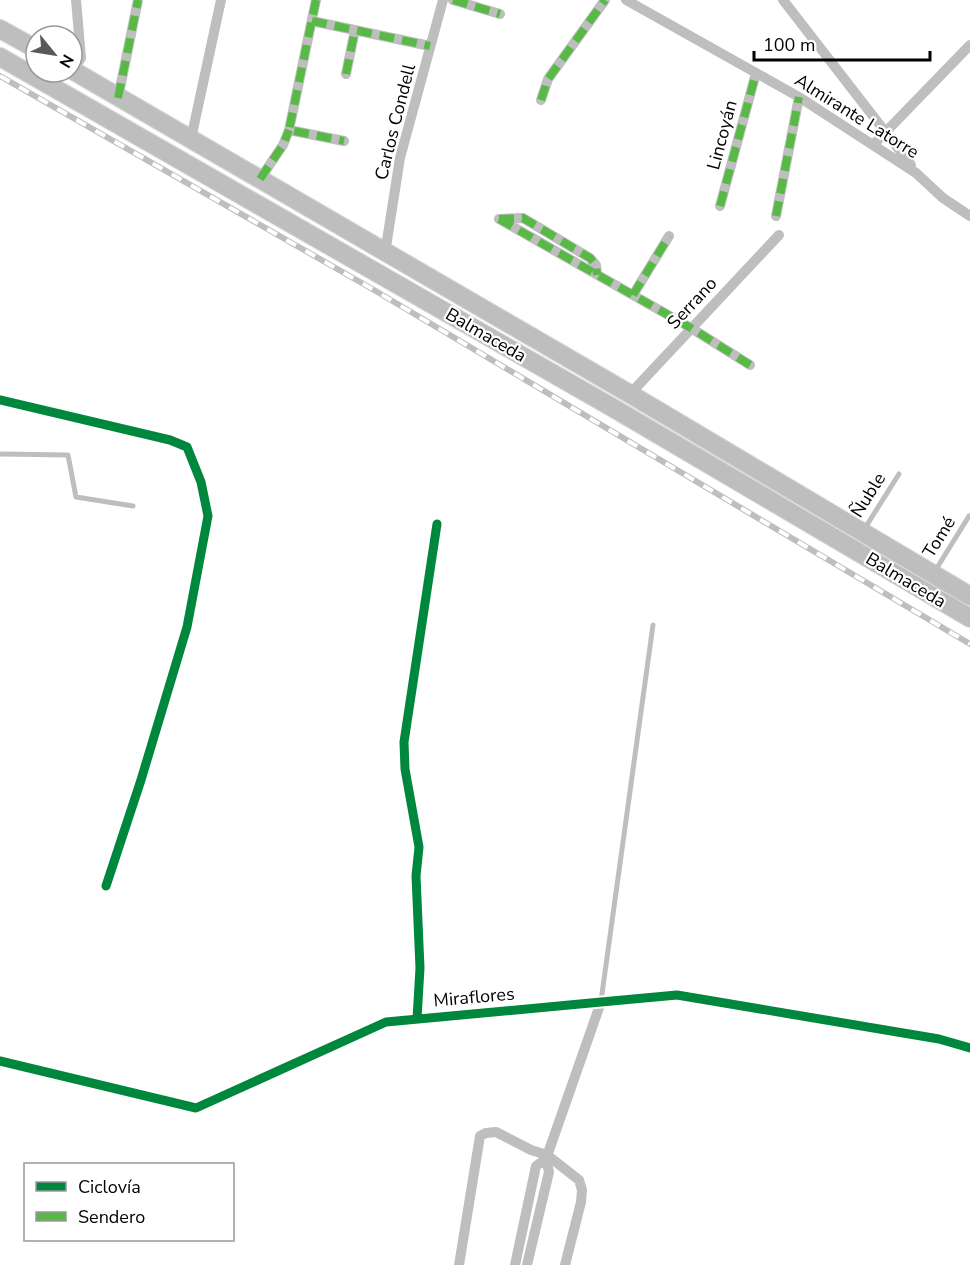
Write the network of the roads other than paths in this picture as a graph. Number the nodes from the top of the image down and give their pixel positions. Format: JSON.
{"nodes":[{"id":1,"x":76,"y":0,"type":"edge"},
{"id":2,"x":138,"y":0,"type":"edge"},
{"id":3,"x":221,"y":0,"type":"edge"},
{"id":4,"x":316,"y":0,"type":"edge"},
{"id":5,"x":443,"y":0,"type":"edge"},
{"id":6,"x":453,"y":0,"type":"edge"},
{"id":7,"x":605,"y":0,"type":"edge"},
{"id":8,"x":626,"y":0,"type":"edge"},
{"id":9,"x":783,"y":0,"type":"edge"},
{"id":10,"x":500,"y":14,"type":"dead end"},
{"id":11,"x":312,"y":21,"type":"junction"},
{"id":12,"x":78,"y":24,"type":"edge"},
{"id":13,"x":0,"y":28,"type":"edge"},
{"id":14,"x":355,"y":30,"type":"junction"},
{"id":15,"x":24,"y":42,"type":"edge"},
{"id":16,"x":970,"y":45,"type":"edge"},
{"id":17,"x":430,"y":46,"type":"junction"},
{"id":18,"x":0,"y":57,"type":"edge"},
{"id":19,"x":756,"y":73,"type":"junction"},
{"id":20,"x":346,"y":74,"type":"dead end"},
{"id":21,"x":84,"y":77,"type":"edge"},
{"id":22,"x":799,"y":97,"type":"junction"},
{"id":23,"x":118,"y":98,"type":"junction"},
{"id":24,"x":542,"y":100,"type":"dead end"},
{"id":25,"x":289,"y":130,"type":"junction"},
{"id":26,"x":885,"y":131,"type":"junction"},
{"id":27,"x":191,"y":138,"type":"junction"},
{"id":28,"x":344,"y":141,"type":"dead end"},
{"id":29,"x":874,"y":144,"type":"junction"},
{"id":30,"x":916,"y":172,"type":"junction"},
{"id":31,"x":260,"y":179,"type":"junction"},
{"id":32,"x":720,"y":206,"type":"dead end"},
{"id":33,"x":776,"y":216,"type":"dead end"},
{"id":34,"x":970,"y":216,"type":"edge"},
{"id":35,"x":779,"y":235,"type":"dead end"},
{"id":36,"x":669,"y":236,"type":"dead end"},
{"id":37,"x":385,"y":253,"type":"junction"},
{"id":38,"x":597,"y":275,"type":"junction"},
{"id":39,"x":633,"y":296,"type":"junction"},
{"id":40,"x":691,"y":328,"type":"junction"},
{"id":41,"x":750,"y":365,"type":"dead end"},
{"id":42,"x":630,"y":394,"type":"junction"},
{"id":43,"x":0,"y":400,"type":"edge"},
{"id":44,"x":0,"y":454,"type":"edge"},
{"id":45,"x":899,"y":474,"type":"dead end"},
{"id":46,"x":133,"y":506,"type":"dead end"},
{"id":47,"x":969,"y":516,"type":"edge"},
{"id":48,"x":437,"y":524,"type":"dead end"},
{"id":49,"x":863,"y":531,"type":"junction"},
{"id":50,"x":934,"y":574,"type":"junction"},
{"id":51,"x":970,"y":596,"type":"edge"},
{"id":52,"x":970,"y":618,"type":"edge"},
{"id":53,"x":653,"y":625,"type":"dead end"},
{"id":54,"x":106,"y":886,"type":"dead end"},
{"id":55,"x":601,"y":1002,"type":"junction"},
{"id":56,"x":417,"y":1019,"type":"junction"},
{"id":57,"x":970,"y":1048,"type":"edge"},
{"id":58,"x":0,"y":1061,"type":"edge"},
{"id":59,"x":547,"y":1157,"type":"junction"},
{"id":60,"x":459,"y":1265,"type":"edge"},
{"id":61,"x":515,"y":1265,"type":"edge"},
{"id":62,"x":527,"y":1265,"type":"edge"},
{"id":63,"x":565,"y":1265,"type":"edge"}],
"edges":[{"from":1,"to":12,"type":"street"},
{"from":2,"to":23,"type":"street"},
{"from":3,"to":27,"type":"street"},
{"from":4,"to":11,"type":"street"},
{"from":5,"to":17,"type":"street","name":"Carlos Condell"},
{"from":6,"to":10,"type":"street"},
{"from":7,"to":24,"type":"street"},
{"from":8,"to":19,"type":"street","name":"Almirante Latorre"},
{"from":9,"to":26,"type":"street"},
{"from":11,"to":14,"type":"street"},
{"from":11,"to":25,"type":"street"},
{"from":13,"to":15,"type":"main road"},
{"from":14,"to":17,"type":"street"},
{"from":14,"to":20,"type":"street"},
{"from":16,"to":26,"type":"street"},
{"from":17,"to":37,"type":"street","name":"Carlos Condell"},
{"from":18,"to":52,"type":"main road","name":"Balmaceda"},
{"from":19,"to":22,"type":"street","name":"Almirante Latorre"},
{"from":19,"to":32,"type":"street","name":"Lincoyán"},
{"from":21,"to":23,"type":"main road","name":"Balmaceda"},
{"from":22,"to":29,"type":"street","name":"Almirante Latorre"},
{"from":22,"to":33,"type":"street"},
{"from":23,"to":27,"type":"main road","name":"Balmaceda"},
{"from":25,"to":28,"type":"street"},
{"from":25,"to":31,"type":"street"},
{"from":26,"to":29,"type":"street"},
{"from":26,"to":30,"type":"street"},
{"from":27,"to":31,"type":"main road","name":"Balmaceda"},
{"from":29,"to":30,"type":"street","name":"Almirante Latorre"},
{"from":30,"to":34,"type":"street","name":"Almirante Latorre"},
{"from":31,"to":37,"type":"main road","name":"Balmaceda"},
{"from":35,"to":40,"type":"street","name":"Serrano"},
{"from":36,"to":39,"type":"street"},
{"from":37,"to":42,"type":"main road","name":"Balmaceda"},
{"from":38,"to":38,"type":"street"},
{"from":38,"to":39,"type":"street"},
{"from":39,"to":40,"type":"street"},
{"from":40,"to":41,"type":"street"},
{"from":40,"to":42,"type":"street","name":"Serrano"},
{"from":42,"to":49,"type":"main road","name":"Balmaceda"},
{"from":43,"to":54,"type":"street"},
{"from":44,"to":46,"type":"lane"},
{"from":45,"to":49,"type":"lane","name":"Ñuble"},
{"from":47,"to":50,"type":"lane","name":"Tomé"},
{"from":48,"to":56,"type":"street"},
{"from":49,"to":50,"type":"main road","name":"Balmaceda"},
{"from":50,"to":51,"type":"main road","name":"Balmaceda"},
{"from":53,"to":55,"type":"lane"},
{"from":55,"to":56,"type":"street","name":"Miraflores"},
{"from":55,"to":57,"type":"street","name":"Miraflores"},
{"from":55,"to":59,"type":"street"},
{"from":56,"to":58,"type":"street","name":"Miraflores"},
{"from":59,"to":60,"type":"street"},
{"from":59,"to":61,"type":"street"},
{"from":59,"to":62,"type":"street"},
{"from":59,"to":63,"type":"street"}]}
